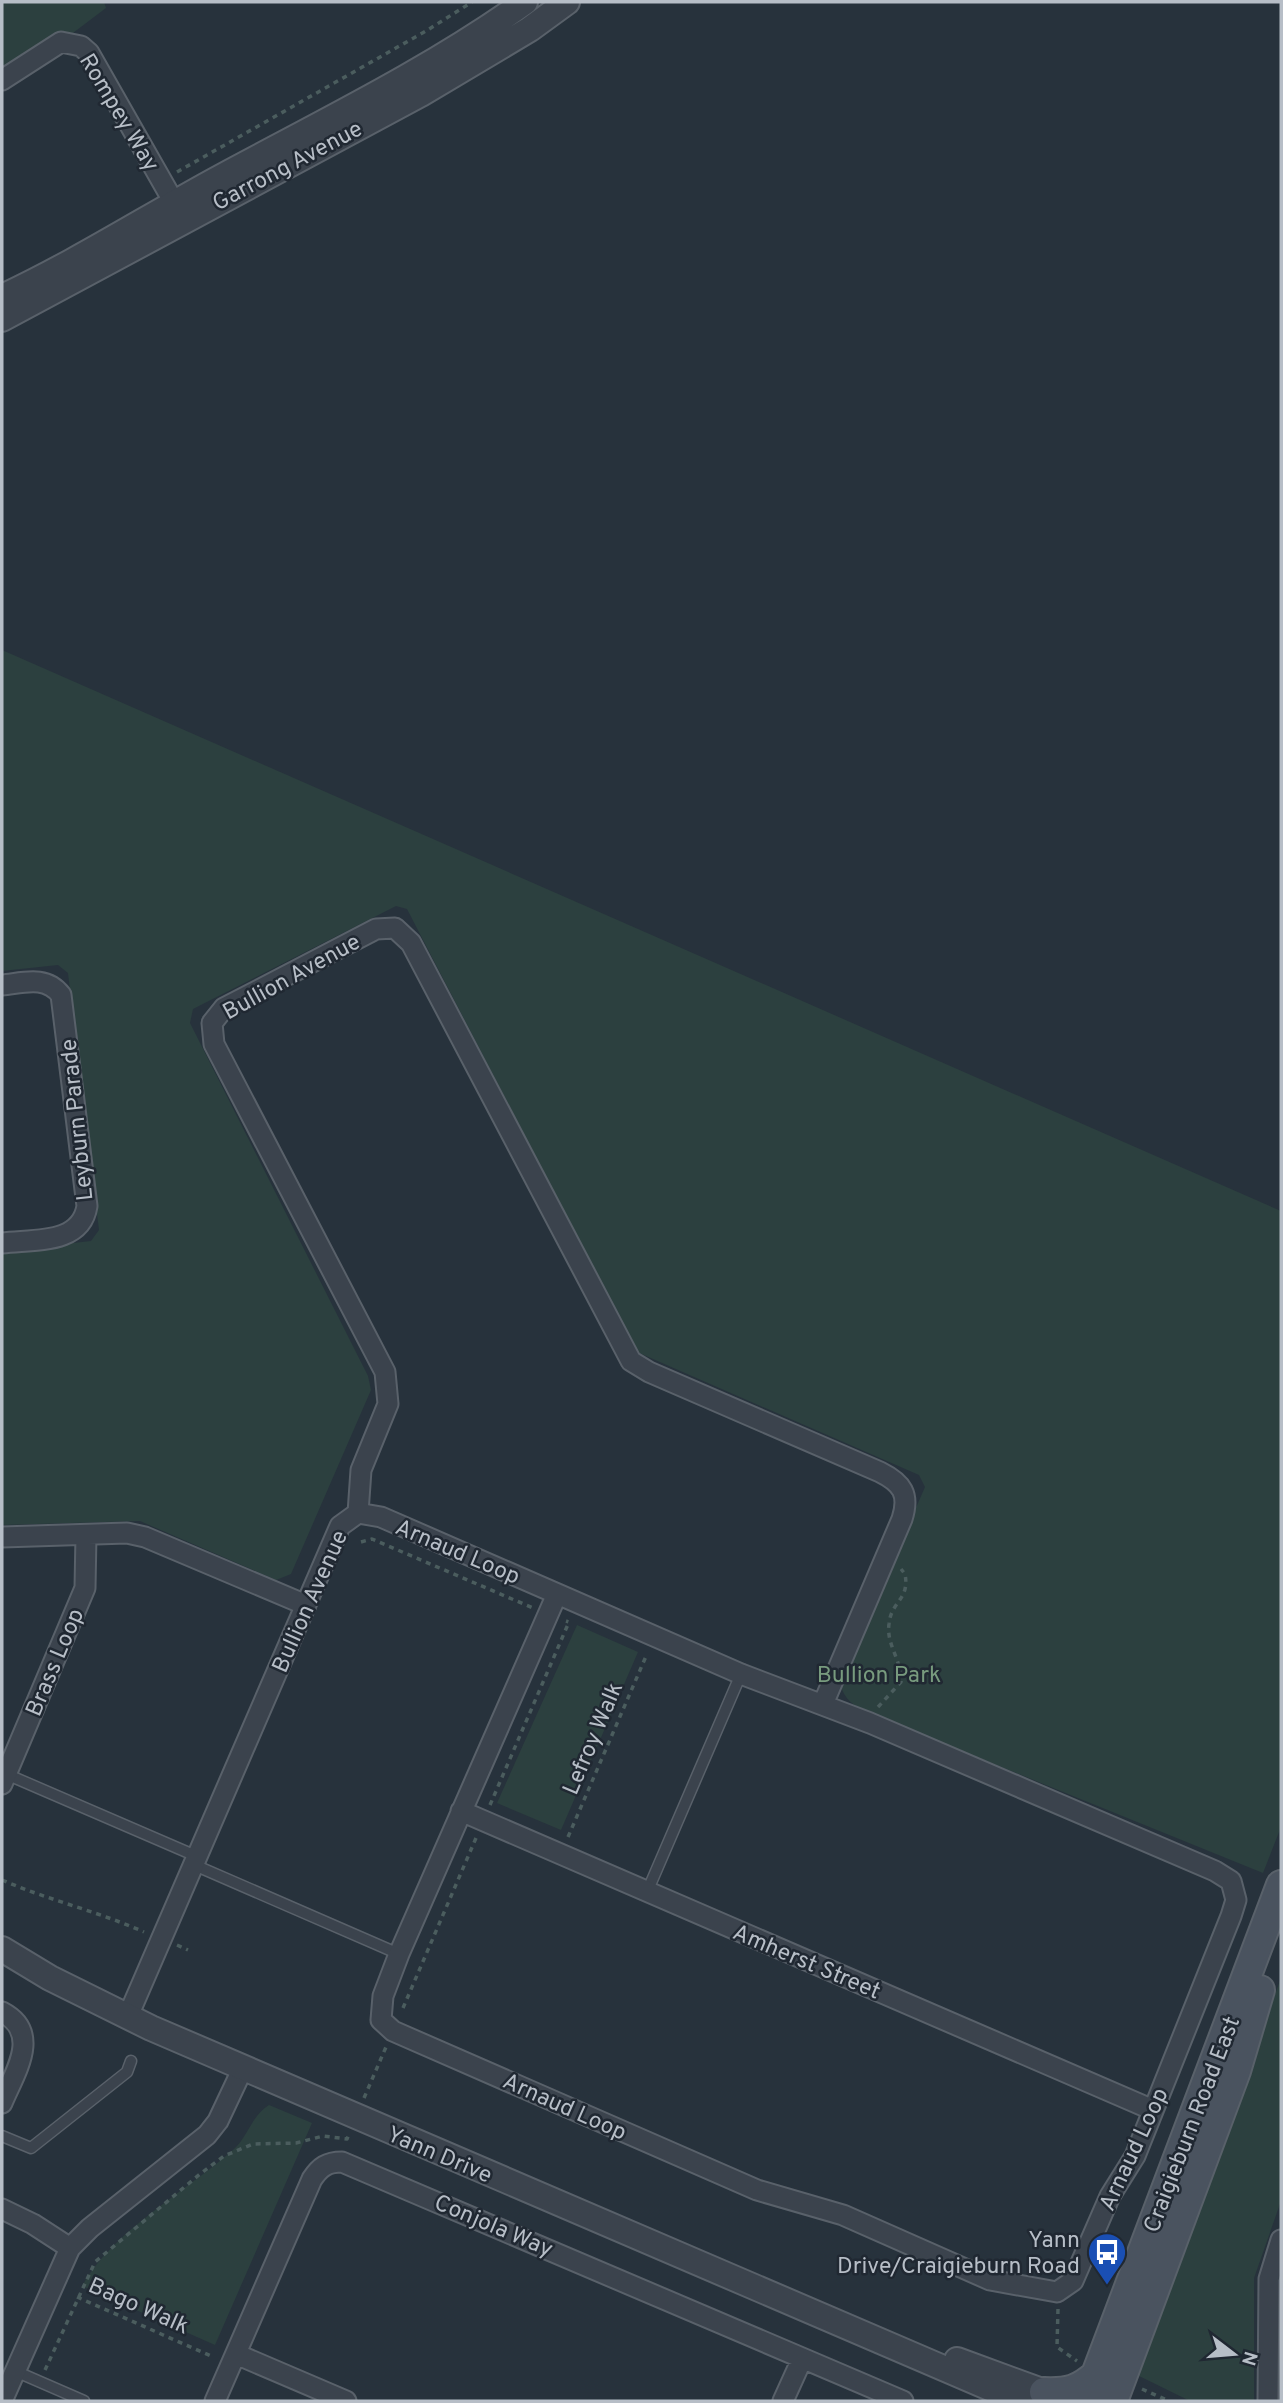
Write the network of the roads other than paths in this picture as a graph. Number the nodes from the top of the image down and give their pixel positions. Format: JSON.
{"nodes":[{"id":1,"x":525,"y":2,"type":"edge"},
{"id":2,"x":567,"y":2,"type":"edge"},
{"id":3,"x":2,"y":80,"type":"edge"},
{"id":4,"x":173,"y":201,"type":"junction"},
{"id":5,"x":2,"y":297,"type":"edge"},
{"id":6,"x":2,"y":319,"type":"edge"},
{"id":7,"x":2,"y":985,"type":"edge"},
{"id":8,"x":2,"y":1243,"type":"edge"},
{"id":9,"x":358,"y":1513,"type":"junction"},
{"id":10,"x":86,"y":1535,"type":"junction"},
{"id":11,"x":2,"y":1537,"type":"edge"},
{"id":12,"x":557,"y":1594,"type":"junction"},
{"id":13,"x":306,"y":1605,"type":"junction"},
{"id":14,"x":741,"y":1674,"type":"junction"},
{"id":15,"x":823,"y":1704,"type":"junction"},
{"id":16,"x":4,"y":1779,"type":"edge"},
{"id":17,"x":461,"y":1811,"type":"junction"},
{"id":18,"x":194,"y":1860,"type":"junction"},
{"id":19,"x":1281,"y":1885,"type":"edge"},
{"id":20,"x":647,"y":1892,"type":"junction"},
{"id":21,"x":1281,"y":1917,"type":"edge"},
{"id":22,"x":2,"y":1949,"type":"edge"},
{"id":23,"x":399,"y":1954,"type":"junction"},
{"id":24,"x":2,"y":2012,"type":"edge"},
{"id":25,"x":128,"y":2016,"type":"junction"},
{"id":26,"x":131,"y":2061,"type":"dead end"},
{"id":27,"x":243,"y":2068,"type":"junction"},
{"id":28,"x":2,"y":2103,"type":"edge"},
{"id":29,"x":1153,"y":2110,"type":"junction"},
{"id":30,"x":2,"y":2136,"type":"edge"},
{"id":31,"x":2,"y":2209,"type":"edge"},
{"id":32,"x":1281,"y":2240,"type":"edge"},
{"id":33,"x":71,"y":2248,"type":"junction"},
{"id":34,"x":236,"y":2354,"type":"junction"},
{"id":35,"x":802,"y":2359,"type":"junction"},
{"id":36,"x":15,"y":2371,"type":"junction"},
{"id":37,"x":1111,"y":2385,"type":"edge"},
{"id":38,"x":1032,"y":2396,"type":"edge"},
{"id":39,"x":2,"y":2401,"type":"edge"},
{"id":40,"x":84,"y":2401,"type":"edge"},
{"id":41,"x":215,"y":2401,"type":"edge"},
{"id":42,"x":346,"y":2401,"type":"edge"},
{"id":43,"x":783,"y":2401,"type":"edge"},
{"id":44,"x":903,"y":2401,"type":"edge"},
{"id":45,"x":1073,"y":2401,"type":"edge"},
{"id":46,"x":1086,"y":2401,"type":"edge"},
{"id":47,"x":1268,"y":2401,"type":"edge"}],
"edges":[{"from":1,"to":4,"type":"street","name":"Garrong Avenue"},
{"from":2,"to":4,"type":"street","name":"Garrong Avenue"},
{"from":3,"to":4,"type":"street","name":"Rompey Way"},
{"from":4,"to":5,"type":"street","name":"Garrong Avenue"},
{"from":4,"to":6,"type":"street","name":"Garrong Avenue"},
{"from":7,"to":8,"type":"street","name":"Leyburn Parade"},
{"from":9,"to":12,"type":"street","name":"Arnaud Loop"},
{"from":9,"to":13,"type":"street","name":"Bullion Avenue"},
{"from":9,"to":15,"type":"street","name":"Bullion Avenue"},
{"from":10,"to":11,"type":"street"},
{"from":10,"to":13,"type":"street"},
{"from":10,"to":16,"type":"street","name":"Brass Loop"},
{"from":12,"to":14,"type":"street","name":"Arnaud Loop"},
{"from":12,"to":17,"type":"street"},
{"from":13,"to":18,"type":"street","name":"Bullion Avenue"},
{"from":14,"to":15,"type":"street","name":"Arnaud Loop"},
{"from":14,"to":20,"type":"lane"},
{"from":15,"to":29,"type":"street","name":"Arnaud Loop"},
{"from":16,"to":18,"type":"lane"},
{"from":17,"to":20,"type":"street","name":"Amherst Street"},
{"from":17,"to":23,"type":"street"},
{"from":18,"to":23,"type":"lane"},
{"from":18,"to":25,"type":"street","name":"Bullion Avenue"},
{"from":19,"to":37,"type":"main road","name":"Craigieburn Road East"},
{"from":20,"to":29,"type":"street","name":"Amherst Street"},
{"from":21,"to":37,"type":"main road","name":"Craigieburn Road East"},
{"from":22,"to":25,"type":"street","name":"Yann Drive"},
{"from":23,"to":29,"type":"street","name":"Arnaud Loop"},
{"from":24,"to":28,"type":"street"},
{"from":25,"to":27,"type":"street","name":"Yann Drive"},
{"from":26,"to":30,"type":"lane"},
{"from":27,"to":33,"type":"street"},
{"from":27,"to":38,"type":"street","name":"Yann Drive"},
{"from":31,"to":33,"type":"street"},
{"from":32,"to":47,"type":"street"},
{"from":33,"to":36,"type":"street"},
{"from":34,"to":35,"type":"street","name":"Conjola Way"},
{"from":34,"to":41,"type":"street","name":"Conjola Way"},
{"from":34,"to":42,"type":"street"},
{"from":35,"to":43,"type":"street"},
{"from":35,"to":44,"type":"street","name":"Conjola Way"},
{"from":36,"to":39,"type":"street"},
{"from":36,"to":40,"type":"lane"},
{"from":37,"to":38,"type":"main road"},
{"from":37,"to":46,"type":"main road","name":"Craigieburn Road East"},
{"from":38,"to":45,"type":"street","name":"Yann Drive"}]}
